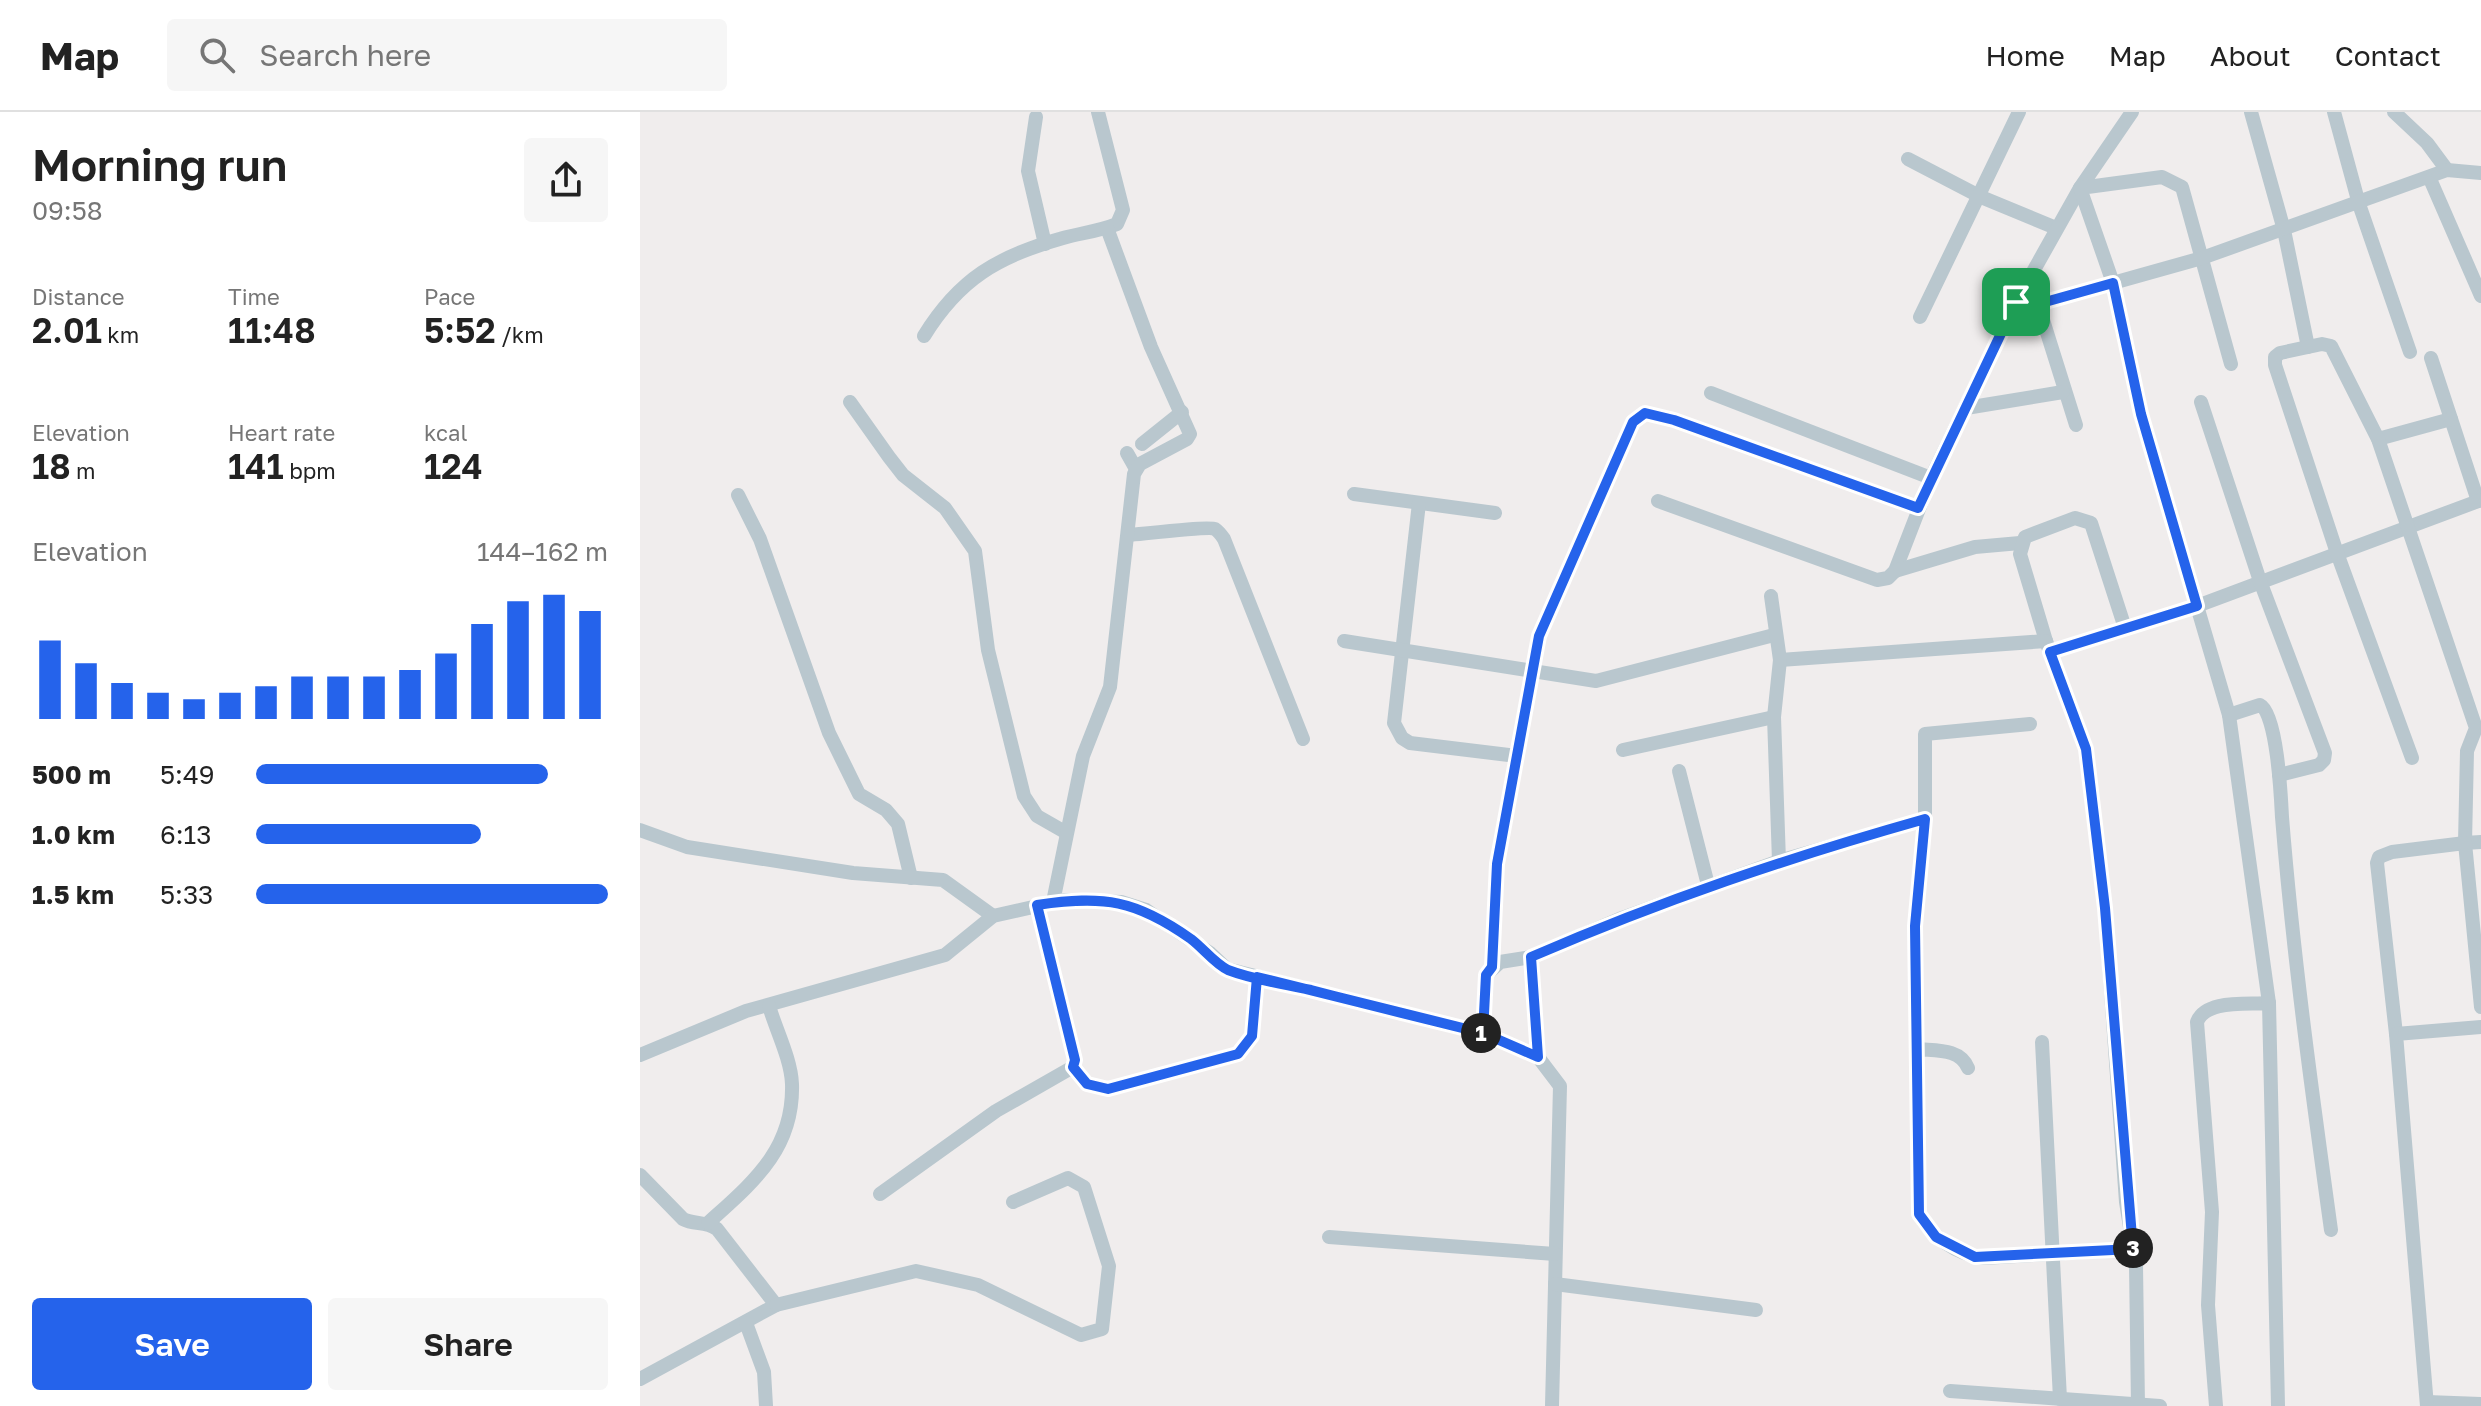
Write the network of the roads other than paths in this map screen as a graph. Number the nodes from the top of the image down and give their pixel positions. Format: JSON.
{"nodes":[{"id":1,"x":1098,"y":112,"type":"edge"},
{"id":2,"x":2019,"y":112,"type":"edge"},
{"id":3,"x":2132,"y":112,"type":"edge"},
{"id":4,"x":2251,"y":112,"type":"edge"},
{"id":5,"x":2334,"y":112,"type":"edge"},
{"id":6,"x":2394,"y":112,"type":"edge"},
{"id":7,"x":1036,"y":117,"type":"dead end"},
{"id":8,"x":1908,"y":159,"type":"dead end"},
{"id":9,"x":2447,"y":170,"type":"junction"},
{"id":10,"x":2481,"y":173,"type":"edge"},
{"id":11,"x":2430,"y":179,"type":"junction"},
{"id":12,"x":2080,"y":188,"type":"junction"},
{"id":13,"x":1981,"y":197,"type":"junction"},
{"id":14,"x":2359,"y":204,"type":"junction"},
{"id":15,"x":1107,"y":228,"type":"junction"},
{"id":16,"x":2056,"y":228,"type":"junction"},
{"id":17,"x":2284,"y":230,"type":"junction"},
{"id":18,"x":1045,"y":244,"type":"junction"},
{"id":19,"x":2202,"y":258,"type":"junction"},
{"id":20,"x":2113,"y":283,"type":"junction"},
{"id":21,"x":2481,"y":296,"type":"edge"},
{"id":22,"x":2016,"y":302,"type":"junction"},
{"id":23,"x":2038,"y":304,"type":"junction"},
{"id":24,"x":1920,"y":317,"type":"dead end"},
{"id":25,"x":924,"y":336,"type":"dead end"},
{"id":26,"x":2308,"y":347,"type":"junction"},
{"id":27,"x":2410,"y":352,"type":"dead end"},
{"id":28,"x":2431,"y":358,"type":"dead end"},
{"id":29,"x":2231,"y":364,"type":"dead end"},
{"id":30,"x":2063,"y":392,"type":"junction"},
{"id":31,"x":1711,"y":393,"type":"dead end"},
{"id":32,"x":850,"y":402,"type":"dead end"},
{"id":33,"x":2201,"y":402,"type":"dead end"},
{"id":34,"x":1966,"y":408,"type":"junction"},
{"id":35,"x":1182,"y":412,"type":"junction"},
{"id":36,"x":2451,"y":419,"type":"junction"},
{"id":37,"x":2076,"y":425,"type":"dead end"},
{"id":38,"x":2378,"y":439,"type":"junction"},
{"id":39,"x":1142,"y":444,"type":"dead end"},
{"id":40,"x":1127,"y":453,"type":"dead end"},
{"id":41,"x":1136,"y":469,"type":"junction"},
{"id":42,"x":1931,"y":478,"type":"junction"},
{"id":43,"x":1354,"y":494,"type":"dead end"},
{"id":44,"x":738,"y":495,"type":"dead end"},
{"id":45,"x":1658,"y":501,"type":"dead end"},
{"id":46,"x":2479,"y":501,"type":"edge"},
{"id":47,"x":1419,"y":503,"type":"junction"},
{"id":48,"x":1918,"y":508,"type":"junction"},
{"id":49,"x":1495,"y":513,"type":"dead end"},
{"id":50,"x":2408,"y":530,"type":"junction"},
{"id":51,"x":1129,"y":535,"type":"junction"},
{"id":52,"x":2020,"y":543,"type":"junction"},
{"id":53,"x":2337,"y":553,"type":"junction"},
{"id":54,"x":1895,"y":571,"type":"junction"},
{"id":55,"x":2260,"y":581,"type":"junction"},
{"id":56,"x":1771,"y":596,"type":"dead end"},
{"id":57,"x":2197,"y":606,"type":"junction"},
{"id":58,"x":2125,"y":628,"type":"junction"},
{"id":59,"x":1774,"y":635,"type":"junction"},
{"id":60,"x":1344,"y":641,"type":"dead end"},
{"id":61,"x":2048,"y":646,"type":"junction"},
{"id":62,"x":1401,"y":649,"type":"junction"},
{"id":63,"x":1780,"y":660,"type":"junction"},
{"id":64,"x":1532,"y":673,"type":"junction"},
{"id":65,"x":2229,"y":715,"type":"junction"},
{"id":66,"x":1774,"y":717,"type":"junction"},
{"id":67,"x":2030,"y":724,"type":"dead end"},
{"id":68,"x":1303,"y":739,"type":"dead end"},
{"id":69,"x":1623,"y":750,"type":"dead end"},
{"id":70,"x":1517,"y":756,"type":"junction"},
{"id":71,"x":2412,"y":758,"type":"dead end"},
{"id":72,"x":1679,"y":771,"type":"dead end"},
{"id":73,"x":2279,"y":775,"type":"junction"},
{"id":74,"x":1925,"y":819,"type":"junction"},
{"id":75,"x":640,"y":830,"type":"edge"},
{"id":76,"x":1065,"y":832,"type":"junction"},
{"id":77,"x":2481,"y":842,"type":"edge"},
{"id":78,"x":2465,"y":843,"type":"junction"},
{"id":79,"x":1779,"y":861,"type":"junction"},
{"id":80,"x":911,"y":878,"type":"junction"},
{"id":81,"x":1708,"y":885,"type":"junction"},
{"id":82,"x":1053,"y":902,"type":"junction"},
{"id":83,"x":1037,"y":905,"type":"junction"},
{"id":84,"x":993,"y":916,"type":"junction"},
{"id":85,"x":1531,"y":957,"type":"junction"},
{"id":86,"x":1492,"y":967,"type":"junction"},
{"id":87,"x":1257,"y":977,"type":"junction"},
{"id":88,"x":2269,"y":1003,"type":"junction"},
{"id":89,"x":769,"y":1006,"type":"junction"},
{"id":90,"x":2481,"y":1007,"type":"edge"},
{"id":91,"x":2481,"y":1027,"type":"edge"},
{"id":92,"x":1483,"y":1033,"type":"junction"},
{"id":93,"x":2396,"y":1034,"type":"junction"},
{"id":94,"x":2042,"y":1042,"type":"dead end"},
{"id":95,"x":1917,"y":1049,"type":"junction"},
{"id":96,"x":640,"y":1055,"type":"edge"},
{"id":97,"x":1538,"y":1057,"type":"junction"},
{"id":98,"x":1073,"y":1067,"type":"junction"},
{"id":99,"x":1968,"y":1068,"type":"dead end"},
{"id":100,"x":640,"y":1175,"type":"edge"},
{"id":101,"x":880,"y":1194,"type":"dead end"},
{"id":102,"x":1013,"y":1202,"type":"dead end"},
{"id":103,"x":708,"y":1223,"type":"junction"},
{"id":104,"x":2331,"y":1230,"type":"dead end"},
{"id":105,"x":1329,"y":1237,"type":"dead end"},
{"id":106,"x":2133,"y":1249,"type":"junction"},
{"id":107,"x":2052,"y":1253,"type":"junction"},
{"id":108,"x":1555,"y":1254,"type":"junction"},
{"id":109,"x":1555,"y":1284,"type":"junction"},
{"id":110,"x":776,"y":1305,"type":"junction"},
{"id":111,"x":1756,"y":1310,"type":"dead end"},
{"id":112,"x":746,"y":1323,"type":"junction"},
{"id":113,"x":640,"y":1379,"type":"edge"},
{"id":114,"x":1950,"y":1391,"type":"dead end"},
{"id":115,"x":2060,"y":1399,"type":"junction"},
{"id":116,"x":2427,"y":1404,"type":"edge"},
{"id":117,"x":2481,"y":1404,"type":"edge"},
{"id":118,"x":766,"y":1406,"type":"edge"},
{"id":119,"x":1552,"y":1406,"type":"edge"},
{"id":120,"x":2138,"y":1406,"type":"edge"},
{"id":121,"x":2160,"y":1406,"type":"edge"},
{"id":122,"x":2216,"y":1406,"type":"edge"},
{"id":123,"x":2278,"y":1406,"type":"edge"}],
"edges":[{"from":1,"to":15,"type":"street"},
{"from":2,"to":13,"type":"street"},
{"from":3,"to":12,"type":"street"},
{"from":4,"to":17,"type":"street"},
{"from":5,"to":14,"type":"street"},
{"from":6,"to":9,"type":"street"},
{"from":7,"to":18,"type":"street"},
{"from":8,"to":13,"type":"street"},
{"from":9,"to":10,"type":"street"},
{"from":9,"to":11,"type":"street"},
{"from":11,"to":14,"type":"street"},
{"from":11,"to":21,"type":"street"},
{"from":12,"to":16,"type":"street"},
{"from":12,"to":19,"type":"street"},
{"from":12,"to":20,"type":"street"},
{"from":13,"to":16,"type":"street"},
{"from":13,"to":24,"type":"street"},
{"from":14,"to":17,"type":"street"},
{"from":14,"to":27,"type":"street"},
{"from":15,"to":18,"type":"street"},
{"from":15,"to":35,"type":"street"},
{"from":16,"to":22,"type":"street"},
{"from":17,"to":19,"type":"street"},
{"from":17,"to":26,"type":"street"},
{"from":18,"to":25,"type":"street"},
{"from":19,"to":20,"type":"street"},
{"from":19,"to":29,"type":"street"},
{"from":20,"to":23,"type":"street"},
{"from":20,"to":57,"type":"street"},
{"from":22,"to":23,"type":"street"},
{"from":22,"to":34,"type":"street"},
{"from":23,"to":30,"type":"street"},
{"from":26,"to":38,"type":"street"},
{"from":26,"to":53,"type":"street"},
{"from":28,"to":36,"type":"street"},
{"from":30,"to":34,"type":"street"},
{"from":30,"to":37,"type":"street"},
{"from":31,"to":42,"type":"street"},
{"from":32,"to":76,"type":"street"},
{"from":33,"to":55,"type":"street"},
{"from":34,"to":42,"type":"street"},
{"from":35,"to":39,"type":"street"},
{"from":35,"to":41,"type":"street"},
{"from":36,"to":38,"type":"street"},
{"from":36,"to":46,"type":"street"},
{"from":38,"to":50,"type":"street"},
{"from":40,"to":41,"type":"street"},
{"from":41,"to":51,"type":"street"},
{"from":42,"to":48,"type":"street"},
{"from":43,"to":47,"type":"street"},
{"from":44,"to":80,"type":"street"},
{"from":45,"to":54,"type":"street"},
{"from":46,"to":50,"type":"street"},
{"from":47,"to":49,"type":"street"},
{"from":47,"to":62,"type":"street"},
{"from":48,"to":54,"type":"street"},
{"from":48,"to":64,"type":"street"},
{"from":50,"to":53,"type":"street"},
{"from":50,"to":78,"type":"street"},
{"from":51,"to":68,"type":"street"},
{"from":51,"to":76,"type":"street"},
{"from":52,"to":54,"type":"street"},
{"from":52,"to":58,"type":"street"},
{"from":52,"to":61,"type":"street"},
{"from":53,"to":55,"type":"street"},
{"from":53,"to":71,"type":"street"},
{"from":55,"to":57,"type":"street"},
{"from":55,"to":73,"type":"street"},
{"from":56,"to":59,"type":"street"},
{"from":57,"to":58,"type":"street"},
{"from":57,"to":65,"type":"street"},
{"from":58,"to":61,"type":"street"},
{"from":59,"to":63,"type":"street"},
{"from":59,"to":64,"type":"street"},
{"from":60,"to":62,"type":"street"},
{"from":61,"to":63,"type":"street"},
{"from":61,"to":106,"type":"street"},
{"from":62,"to":64,"type":"street"},
{"from":62,"to":70,"type":"street"},
{"from":63,"to":66,"type":"street"},
{"from":64,"to":70,"type":"street"},
{"from":65,"to":73,"type":"street"},
{"from":65,"to":88,"type":"street"},
{"from":66,"to":69,"type":"street"},
{"from":66,"to":79,"type":"street"},
{"from":67,"to":74,"type":"street"},
{"from":70,"to":86,"type":"street"},
{"from":72,"to":81,"type":"street"},
{"from":73,"to":104,"type":"street"},
{"from":74,"to":79,"type":"street"},
{"from":74,"to":95,"type":"street"},
{"from":75,"to":80,"type":"street"},
{"from":76,"to":82,"type":"street"},
{"from":77,"to":78,"type":"street"},
{"from":78,"to":90,"type":"street"},
{"from":78,"to":93,"type":"street"},
{"from":79,"to":81,"type":"street"},
{"from":80,"to":84,"type":"street"},
{"from":81,"to":85,"type":"street"},
{"from":82,"to":83,"type":"street"},
{"from":82,"to":87,"type":"street"},
{"from":83,"to":84,"type":"street"},
{"from":83,"to":98,"type":"street"},
{"from":84,"to":89,"type":"street"},
{"from":85,"to":86,"type":"street"},
{"from":85,"to":97,"type":"street"},
{"from":86,"to":92,"type":"street"},
{"from":87,"to":92,"type":"street"},
{"from":87,"to":98,"type":"street"},
{"from":88,"to":122,"type":"street"},
{"from":88,"to":123,"type":"street"},
{"from":89,"to":96,"type":"street"},
{"from":89,"to":103,"type":"street"},
{"from":91,"to":93,"type":"street"},
{"from":92,"to":97,"type":"street"},
{"from":93,"to":116,"type":"street"},
{"from":94,"to":107,"type":"street"},
{"from":95,"to":99,"type":"street"},
{"from":95,"to":107,"type":"street"},
{"from":97,"to":108,"type":"street"},
{"from":98,"to":101,"type":"street"},
{"from":100,"to":103,"type":"street"},
{"from":102,"to":110,"type":"street"},
{"from":103,"to":110,"type":"street"},
{"from":105,"to":108,"type":"street"},
{"from":106,"to":107,"type":"street"},
{"from":106,"to":120,"type":"street"},
{"from":107,"to":115,"type":"street"},
{"from":108,"to":109,"type":"street"},
{"from":109,"to":111,"type":"street"},
{"from":109,"to":119,"type":"street"},
{"from":110,"to":112,"type":"street"},
{"from":112,"to":113,"type":"street"},
{"from":112,"to":118,"type":"street"},
{"from":114,"to":115,"type":"street"},
{"from":115,"to":120,"type":"street"},
{"from":116,"to":117,"type":"street"},
{"from":120,"to":121,"type":"street"}]}
